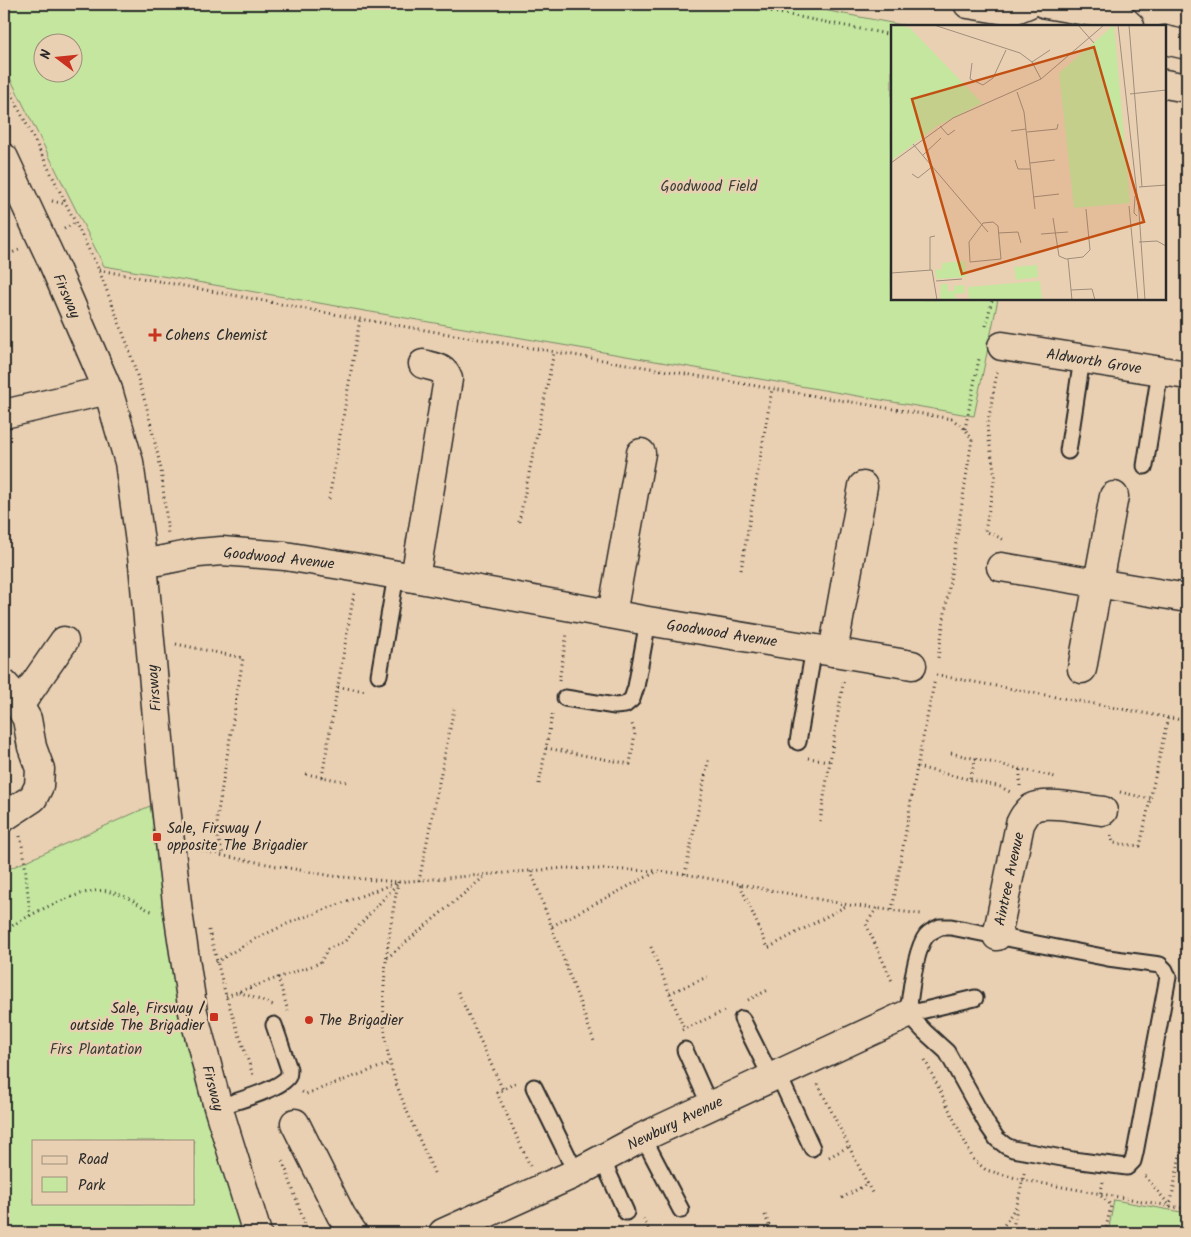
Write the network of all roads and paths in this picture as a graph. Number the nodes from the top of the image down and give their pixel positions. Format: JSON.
{"nodes":[{"id":1,"x":732,"y":4,"type":"edge"},
{"id":2,"x":968,"y":4,"type":"edge"},
{"id":3,"x":1046,"y":4,"type":"edge"},
{"id":4,"x":1021,"y":14,"type":"edge"},
{"id":5,"x":1129,"y":25,"type":"edge"},
{"id":6,"x":891,"y":35,"type":"edge"},
{"id":7,"x":1166,"y":40,"type":"edge"},
{"id":8,"x":1187,"y":45,"type":"edge"},
{"id":9,"x":4,"y":79,"type":"edge"},
{"id":10,"x":1166,"y":84,"type":"edge"},
{"id":11,"x":1187,"y":88,"type":"edge"},
{"id":12,"x":4,"y":158,"type":"edge"},
{"id":13,"x":20,"y":249,"type":"dead end"},
{"id":14,"x":4,"y":256,"type":"edge"},
{"id":15,"x":992,"y":300,"type":"edge"},
{"id":16,"x":360,"y":319,"type":"junction"},
{"id":17,"x":989,"y":344,"type":"junction"},
{"id":18,"x":554,"y":352,"type":"junction"},
{"id":19,"x":1082,"y":359,"type":"junction"},
{"id":20,"x":423,"y":364,"type":"dead end"},
{"id":21,"x":1160,"y":371,"type":"junction"},
{"id":22,"x":1187,"y":375,"type":"edge"},
{"id":23,"x":772,"y":389,"type":"junction"},
{"id":24,"x":108,"y":390,"type":"junction"},
{"id":25,"x":4,"y":414,"type":"edge"},
{"id":26,"x":965,"y":429,"type":"junction"},
{"id":27,"x":1068,"y":451,"type":"dead end"},
{"id":28,"x":641,"y":452,"type":"dead end"},
{"id":29,"x":1145,"y":466,"type":"dead end"},
{"id":30,"x":863,"y":486,"type":"dead end"},
{"id":31,"x":1114,"y":496,"type":"dead end"},
{"id":32,"x":328,"y":498,"type":"dead end"},
{"id":33,"x":519,"y":522,"type":"dead end"},
{"id":34,"x":143,"y":564,"type":"junction"},
{"id":35,"x":1001,"y":567,"type":"joint"},
{"id":36,"x":359,"y":568,"type":"junction"},
{"id":37,"x":741,"y":570,"type":"dead end"},
{"id":38,"x":406,"y":576,"type":"junction"},
{"id":39,"x":1098,"y":584,"type":"junction"},
{"id":40,"x":1187,"y":598,"type":"edge"},
{"id":41,"x":612,"y":614,"type":"junction"},
{"id":42,"x":648,"y":621,"type":"junction"},
{"id":43,"x":174,"y":635,"type":"dead end"},
{"id":44,"x":64,"y":641,"type":"dead end"},
{"id":45,"x":175,"y":644,"type":"junction"},
{"id":46,"x":832,"y":651,"type":"junction"},
{"id":47,"x":175,"y":654,"type":"dead end"},
{"id":48,"x":925,"y":665,"type":"joint"},
{"id":49,"x":1082,"y":669,"type":"dead end"},
{"id":50,"x":379,"y":675,"type":"dead end"},
{"id":51,"x":4,"y":684,"type":"edge"},
{"id":52,"x":565,"y":698,"type":"dead end"},
{"id":53,"x":625,"y":705,"type":"junction"},
{"id":54,"x":20,"y":706,"type":"junction"},
{"id":55,"x":454,"y":709,"type":"dead end"},
{"id":56,"x":1168,"y":717,"type":"junction"},
{"id":57,"x":1187,"y":721,"type":"edge"},
{"id":58,"x":798,"y":742,"type":"dead end"},
{"id":59,"x":546,"y":748,"type":"dead end"},
{"id":60,"x":951,"y":753,"type":"dead end"},
{"id":61,"x":709,"y":756,"type":"dead end"},
{"id":62,"x":976,"y":758,"type":"junction"},
{"id":63,"x":917,"y":767,"type":"junction"},
{"id":64,"x":306,"y":774,"type":"dead end"},
{"id":65,"x":322,"y":777,"type":"junction"},
{"id":66,"x":970,"y":778,"type":"junction"},
{"id":67,"x":1057,"y":778,"type":"dead end"},
{"id":68,"x":348,"y":782,"type":"dead end"},
{"id":69,"x":1150,"y":799,"type":"junction"},
{"id":70,"x":1108,"y":801,"type":"junction"},
{"id":71,"x":1033,"y":808,"type":"junction"},
{"id":72,"x":9,"y":814,"type":"edge"},
{"id":73,"x":820,"y":821,"type":"dead end"},
{"id":74,"x":189,"y":847,"type":"dead end"},
{"id":75,"x":224,"y":856,"type":"junction"},
{"id":76,"x":531,"y":871,"type":"junction"},
{"id":77,"x":658,"y":871,"type":"junction"},
{"id":78,"x":685,"y":874,"type":"junction"},
{"id":79,"x":485,"y":876,"type":"junction"},
{"id":80,"x":419,"y":881,"type":"junction"},
{"id":81,"x":398,"y":882,"type":"junction"},
{"id":82,"x":740,"y":885,"type":"junction"},
{"id":83,"x":849,"y":905,"type":"junction"},
{"id":84,"x":877,"y":908,"type":"junction"},
{"id":85,"x":892,"y":910,"type":"junction"},
{"id":86,"x":178,"y":912,"type":"junction"},
{"id":87,"x":30,"y":916,"type":"junction"},
{"id":88,"x":208,"y":926,"type":"dead end"},
{"id":89,"x":552,"y":926,"type":"junction"},
{"id":90,"x":940,"y":927,"type":"junction"},
{"id":91,"x":4,"y":931,"type":"edge"},
{"id":92,"x":996,"y":936,"type":"junction"},
{"id":93,"x":651,"y":946,"type":"dead end"},
{"id":94,"x":386,"y":958,"type":"junction"},
{"id":95,"x":216,"y":962,"type":"junction"},
{"id":96,"x":278,"y":977,"type":"junction"},
{"id":97,"x":707,"y":977,"type":"dead end"},
{"id":98,"x":768,"y":990,"type":"dead end"},
{"id":99,"x":239,"y":992,"type":"junction"},
{"id":100,"x":458,"y":992,"type":"dead end"},
{"id":101,"x":670,"y":993,"type":"junction"},
{"id":102,"x":226,"y":996,"type":"junction"},
{"id":103,"x":975,"y":998,"type":"dead end"},
{"id":104,"x":744,"y":1002,"type":"dead end"},
{"id":105,"x":727,"y":1009,"type":"dead end"},
{"id":106,"x":288,"y":1011,"type":"junction"},
{"id":107,"x":908,"y":1014,"type":"junction"},
{"id":108,"x":742,"y":1019,"type":"dead end"},
{"id":109,"x":274,"y":1025,"type":"joint"},
{"id":110,"x":684,"y":1029,"type":"junction"},
{"id":111,"x":594,"y":1044,"type":"dead end"},
{"id":112,"x":685,"y":1050,"type":"joint"},
{"id":113,"x":807,"y":1061,"type":"junction"},
{"id":114,"x":391,"y":1063,"type":"junction"},
{"id":115,"x":774,"y":1076,"type":"junction"},
{"id":116,"x":284,"y":1081,"type":"junction"},
{"id":117,"x":534,"y":1087,"type":"joint"},
{"id":118,"x":503,"y":1090,"type":"junction"},
{"id":119,"x":259,"y":1093,"type":"junction"},
{"id":120,"x":710,"y":1106,"type":"junction"},
{"id":121,"x":218,"y":1107,"type":"junction"},
{"id":122,"x":1187,"y":1118,"type":"edge"},
{"id":123,"x":295,"y":1123,"type":"dead end"},
{"id":124,"x":643,"y":1138,"type":"junction"},
{"id":125,"x":812,"y":1148,"type":"dead end"},
{"id":126,"x":1028,"y":1152,"type":"junction"},
{"id":127,"x":282,"y":1158,"type":"dead end"},
{"id":128,"x":602,"y":1159,"type":"junction"},
{"id":129,"x":1133,"y":1161,"type":"junction"},
{"id":130,"x":1107,"y":1164,"type":"junction"},
{"id":131,"x":576,"y":1172,"type":"junction"},
{"id":132,"x":435,"y":1175,"type":"dead end"},
{"id":133,"x":867,"y":1184,"type":"junction"},
{"id":134,"x":541,"y":1188,"type":"junction"},
{"id":135,"x":873,"y":1195,"type":"dead end"},
{"id":136,"x":842,"y":1198,"type":"dead end"},
{"id":137,"x":1017,"y":1205,"type":"junction"},
{"id":138,"x":681,"y":1210,"type":"dead end"},
{"id":139,"x":626,"y":1212,"type":"dead end"},
{"id":140,"x":765,"y":1215,"type":"dead end"},
{"id":141,"x":452,"y":1231,"type":"edge"},
{"id":142,"x":257,"y":1233,"type":"edge"},
{"id":143,"x":308,"y":1233,"type":"edge"},
{"id":144,"x":352,"y":1233,"type":"edge"},
{"id":145,"x":772,"y":1233,"type":"edge"},
{"id":146,"x":999,"y":1233,"type":"edge"},
{"id":147,"x":1012,"y":1233,"type":"edge"},
{"id":148,"x":1105,"y":1233,"type":"edge"}],
"edges":[{"from":1,"to":6,"type":"path"},
{"from":2,"to":4,"type":"street"},
{"from":3,"to":5,"type":"street"},
{"from":7,"to":8,"type":"street"},
{"from":9,"to":16,"type":"path"},
{"from":10,"to":11,"type":"street"},
{"from":12,"to":24,"type":"street","name":"Firsway"},
{"from":13,"to":14,"type":"path"},
{"from":15,"to":17,"type":"path"},
{"from":16,"to":18,"type":"path"},
{"from":16,"to":32,"type":"path"},
{"from":17,"to":19,"type":"street","name":"Aldworth Grove"},
{"from":17,"to":26,"type":"path"},
{"from":17,"to":35,"type":"path"},
{"from":18,"to":23,"type":"path"},
{"from":18,"to":33,"type":"path"},
{"from":19,"to":21,"type":"street","name":"Aldworth Grove"},
{"from":19,"to":27,"type":"lane"},
{"from":20,"to":38,"type":"street"},
{"from":21,"to":22,"type":"street","name":"Aldworth Grove"},
{"from":21,"to":29,"type":"lane"},
{"from":23,"to":26,"type":"path"},
{"from":23,"to":37,"type":"path"},
{"from":24,"to":25,"type":"street"},
{"from":24,"to":34,"type":"street","name":"Firsway"},
{"from":26,"to":48,"type":"path"},
{"from":28,"to":41,"type":"street"},
{"from":30,"to":46,"type":"street"},
{"from":31,"to":39,"type":"street"},
{"from":34,"to":36,"type":"street","name":"Goodwood Avenue"},
{"from":34,"to":86,"type":"street","name":"Firsway"},
{"from":35,"to":39,"type":"street"},
{"from":36,"to":38,"type":"street","name":"Goodwood Avenue"},
{"from":36,"to":65,"type":"path"},
{"from":38,"to":41,"type":"street","name":"Goodwood Avenue"},
{"from":38,"to":50,"type":"lane"},
{"from":39,"to":40,"type":"street"},
{"from":39,"to":49,"type":"street"},
{"from":41,"to":42,"type":"street","name":"Goodwood Avenue"},
{"from":42,"to":46,"type":"street","name":"Goodwood Avenue"},
{"from":42,"to":53,"type":"lane"},
{"from":43,"to":45,"type":"path"},
{"from":44,"to":54,"type":"street"},
{"from":45,"to":47,"type":"path"},
{"from":45,"to":75,"type":"path"},
{"from":46,"to":48,"type":"street","name":"Goodwood Avenue"},
{"from":46,"to":58,"type":"lane"},
{"from":46,"to":73,"type":"path"},
{"from":51,"to":54,"type":"street"},
{"from":52,"to":53,"type":"lane"},
{"from":53,"to":59,"type":"path"},
{"from":54,"to":72,"type":"street"},
{"from":55,"to":80,"type":"path"},
{"from":56,"to":57,"type":"path"},
{"from":56,"to":63,"type":"path"},
{"from":56,"to":69,"type":"path"},
{"from":60,"to":62,"type":"path"},
{"from":61,"to":78,"type":"path"},
{"from":62,"to":66,"type":"path"},
{"from":62,"to":67,"type":"path"},
{"from":63,"to":66,"type":"path"},
{"from":63,"to":85,"type":"path"},
{"from":64,"to":65,"type":"path"},
{"from":65,"to":68,"type":"path"},
{"from":66,"to":71,"type":"path"},
{"from":69,"to":70,"type":"path"},
{"from":69,"to":70,"type":"path"},
{"from":70,"to":71,"type":"street"},
{"from":71,"to":92,"type":"street","name":"Aintree Avenue"},
{"from":72,"to":87,"type":"path"},
{"from":74,"to":75,"type":"path"},
{"from":75,"to":81,"type":"path"},
{"from":76,"to":77,"type":"path"},
{"from":76,"to":79,"type":"path"},
{"from":76,"to":89,"type":"path"},
{"from":77,"to":78,"type":"path"},
{"from":77,"to":89,"type":"path"},
{"from":78,"to":82,"type":"path"},
{"from":79,"to":80,"type":"path"},
{"from":79,"to":94,"type":"path"},
{"from":80,"to":81,"type":"path"},
{"from":81,"to":94,"type":"path"},
{"from":81,"to":95,"type":"path"},
{"from":81,"to":96,"type":"path"},
{"from":82,"to":83,"type":"path"},
{"from":82,"to":83,"type":"path"},
{"from":83,"to":84,"type":"path"},
{"from":84,"to":85,"type":"path"},
{"from":84,"to":107,"type":"path"},
{"from":85,"to":90,"type":"path"},
{"from":86,"to":87,"type":"path"},
{"from":86,"to":121,"type":"street","name":"Firsway"},
{"from":87,"to":91,"type":"path"},
{"from":88,"to":95,"type":"path"},
{"from":89,"to":111,"type":"path"},
{"from":90,"to":92,"type":"lane"},
{"from":90,"to":107,"type":"lane"},
{"from":92,"to":129,"type":"lane"},
{"from":93,"to":101,"type":"path"},
{"from":94,"to":114,"type":"path"},
{"from":95,"to":102,"type":"path"},
{"from":96,"to":99,"type":"path"},
{"from":96,"to":106,"type":"path"},
{"from":97,"to":101,"type":"path"},
{"from":98,"to":104,"type":"path"},
{"from":99,"to":102,"type":"path"},
{"from":99,"to":106,"type":"path"},
{"from":100,"to":118,"type":"path"},
{"from":101,"to":110,"type":"path"},
{"from":102,"to":119,"type":"path"},
{"from":103,"to":107,"type":"lane"},
{"from":105,"to":110,"type":"path"},
{"from":106,"to":109,"type":"path"},
{"from":107,"to":113,"type":"street","name":"Newbury Avenue"},
{"from":107,"to":126,"type":"lane"},
{"from":108,"to":115,"type":"lane"},
{"from":109,"to":116,"type":"lane"},
{"from":110,"to":112,"type":"path"},
{"from":112,"to":120,"type":"lane"},
{"from":113,"to":115,"type":"street","name":"Newbury Avenue"},
{"from":113,"to":133,"type":"path"},
{"from":114,"to":116,"type":"path"},
{"from":114,"to":132,"type":"path"},
{"from":115,"to":120,"type":"street","name":"Newbury Avenue"},
{"from":115,"to":125,"type":"lane"},
{"from":116,"to":119,"type":"lane"},
{"from":117,"to":118,"type":"path"},
{"from":117,"to":131,"type":"lane"},
{"from":118,"to":134,"type":"path"},
{"from":119,"to":121,"type":"lane"},
{"from":120,"to":124,"type":"street","name":"Newbury Avenue"},
{"from":121,"to":142,"type":"street","name":"Firsway"},
{"from":122,"to":129,"type":"path"},
{"from":123,"to":144,"type":"street"},
{"from":124,"to":128,"type":"street","name":"Newbury Avenue"},
{"from":124,"to":138,"type":"lane"},
{"from":126,"to":130,"type":"lane"},
{"from":126,"to":137,"type":"path"},
{"from":127,"to":143,"type":"path"},
{"from":128,"to":131,"type":"street","name":"Newbury Avenue"},
{"from":128,"to":139,"type":"lane"},
{"from":129,"to":130,"type":"lane"},
{"from":130,"to":148,"type":"path"},
{"from":131,"to":134,"type":"street","name":"Newbury Avenue"},
{"from":133,"to":135,"type":"path"},
{"from":133,"to":136,"type":"path"},
{"from":134,"to":141,"type":"street","name":"Newbury Avenue"},
{"from":137,"to":146,"type":"path"},
{"from":137,"to":147,"type":"path"},
{"from":140,"to":145,"type":"path"}]}
